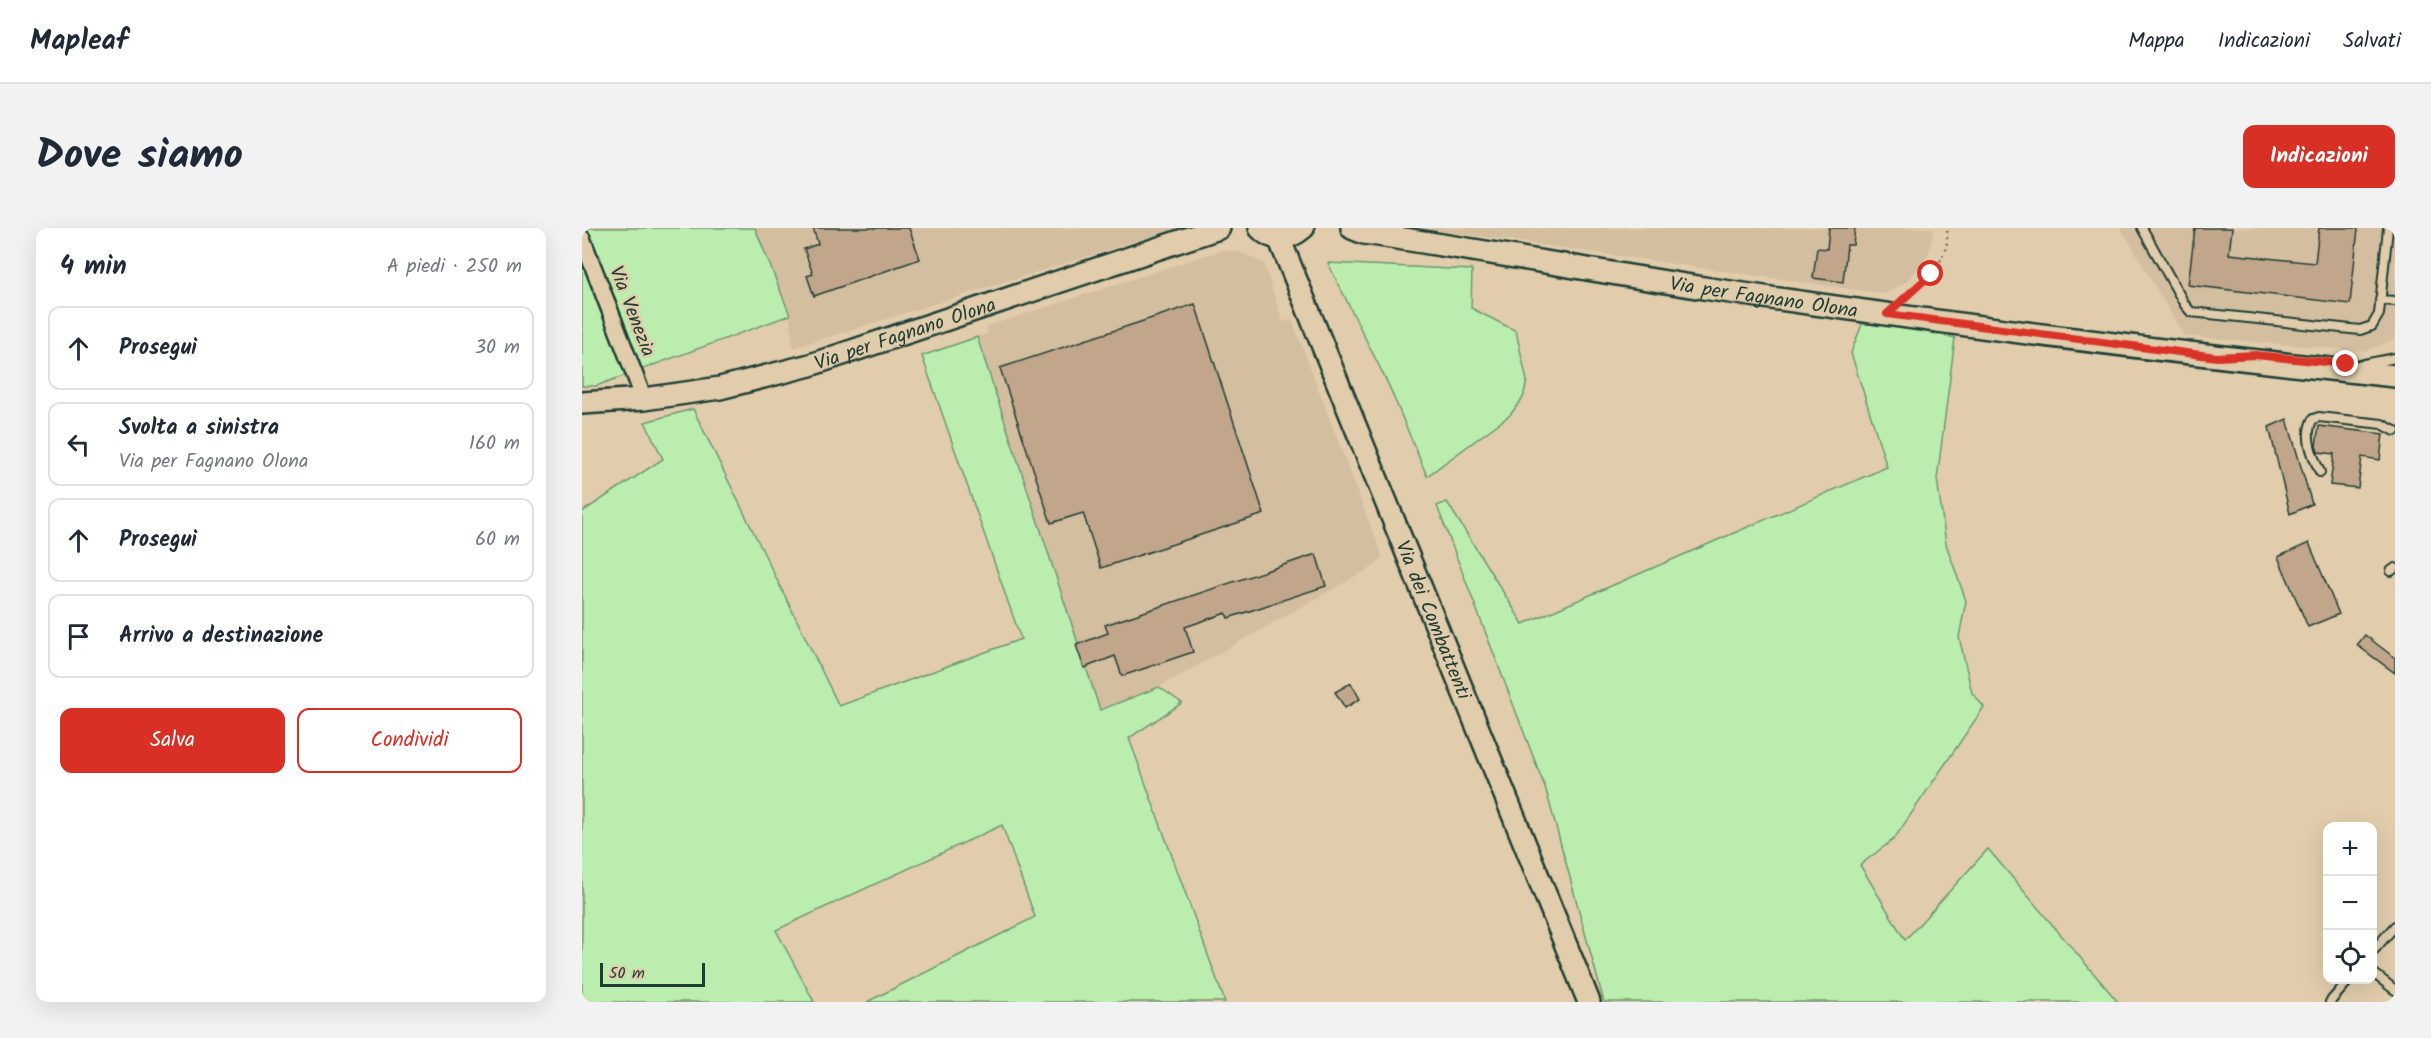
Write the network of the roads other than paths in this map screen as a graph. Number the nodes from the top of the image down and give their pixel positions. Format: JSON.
{"nodes":[{"id":1,"x":1219,"y":228,"type":"edge"},
{"id":2,"x":1260,"y":228,"type":"edge"},
{"id":3,"x":1303,"y":228,"type":"edge"},
{"id":4,"x":1352,"y":228,"type":"edge"},
{"id":5,"x":2142,"y":228,"type":"edge"},
{"id":6,"x":2388,"y":228,"type":"edge"},
{"id":7,"x":582,"y":238,"type":"edge"},
{"id":8,"x":1279,"y":238,"type":"junction"},
{"id":9,"x":2380,"y":300,"type":"junction"},
{"id":10,"x":2395,"y":301,"type":"edge"},
{"id":11,"x":2217,"y":357,"type":"junction"},
{"id":12,"x":2395,"y":358,"type":"edge"},
{"id":13,"x":2395,"y":376,"type":"edge"},
{"id":14,"x":644,"y":399,"type":"junction"},
{"id":15,"x":582,"y":403,"type":"edge"},
{"id":16,"x":2395,"y":431,"type":"edge"},
{"id":17,"x":2320,"y":472,"type":"dead end"},
{"id":18,"x":2395,"y":926,"type":"edge"},
{"id":19,"x":2377,"y":947,"type":"edge"},
{"id":20,"x":2377,"y":975,"type":"edge"},
{"id":21,"x":2346,"y":984,"type":"edge"},
{"id":22,"x":2395,"y":990,"type":"edge"},
{"id":23,"x":1589,"y":1002,"type":"edge"},
{"id":24,"x":2330,"y":1002,"type":"edge"}],
"edges":[{"from":1,"to":14,"type":"main road","name":"Via per Fagnano Olona"},
{"from":2,"to":8,"type":"main road"},
{"from":3,"to":8,"type":"main road"},
{"from":4,"to":11,"type":"main road","name":"Via per Fagnano Olona"},
{"from":5,"to":9,"type":"lane"},
{"from":6,"to":9,"type":"lane"},
{"from":7,"to":14,"type":"street","name":"Via Venezia"},
{"from":8,"to":23,"type":"main road","name":"Via dei Combattenti"},
{"from":9,"to":10,"type":"lane"},
{"from":11,"to":12,"type":"lane"},
{"from":11,"to":13,"type":"main road","name":"Via per Fagnano Olona"},
{"from":14,"to":15,"type":"main road","name":"Via per Fagnano Olona"},
{"from":16,"to":17,"type":"lane"},
{"from":18,"to":19,"type":"lane"},
{"from":20,"to":22,"type":"lane"},
{"from":21,"to":24,"type":"lane"}]}
